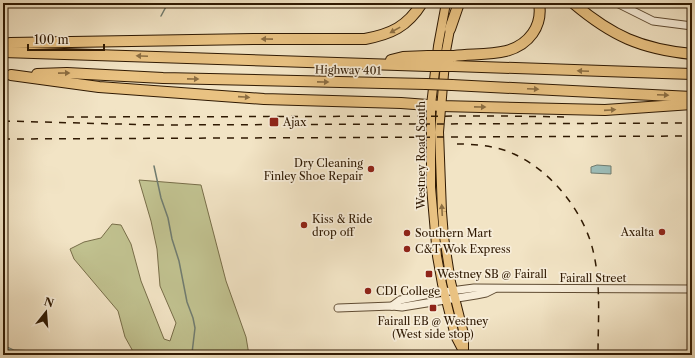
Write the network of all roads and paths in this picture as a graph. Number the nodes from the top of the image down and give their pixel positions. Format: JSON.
{"nodes":[{"id":1,"x":422,"y":3,"type":"edge"},
{"id":2,"x":446,"y":3,"type":"edge"},
{"id":3,"x":454,"y":3,"type":"edge"},
{"id":4,"x":459,"y":3,"type":"edge"},
{"id":5,"x":539,"y":3,"type":"edge"},
{"id":6,"x":573,"y":3,"type":"edge"},
{"id":7,"x":617,"y":3,"type":"edge"},
{"id":8,"x":692,"y":26,"type":"edge"},
{"id":9,"x":450,"y":29,"type":"junction"},
{"id":10,"x":3,"y":45,"type":"edge"},
{"id":11,"x":3,"y":52,"type":"edge"},
{"id":12,"x":692,"y":54,"type":"edge"},
{"id":13,"x":454,"y":61,"type":"junction"},
{"id":14,"x":692,"y":74,"type":"edge"},
{"id":15,"x":7,"y":75,"type":"edge"},
{"id":16,"x":692,"y":97,"type":"edge"},
{"id":17,"x":692,"y":104,"type":"edge"},
{"id":18,"x":436,"y":106,"type":"junction"},
{"id":19,"x":692,"y":289,"type":"edge"},
{"id":20,"x":454,"y":294,"type":"junction"},
{"id":21,"x":445,"y":295,"type":"junction"},
{"id":22,"x":338,"y":308,"type":"dead end"},
{"id":23,"x":465,"y":354,"type":"edge"}],
"edges":[{"from":1,"to":10,"type":"highway","one_way":true},
{"from":2,"to":18,"type":"main road","name":"Westney Road South"},
{"from":3,"to":9,"type":"main road","name":"Westney Road South"},
{"from":4,"to":9,"type":"highway"},
{"from":5,"to":13,"type":"highway"},
{"from":6,"to":12,"type":"highway"},
{"from":7,"to":8,"type":"street"},
{"from":9,"to":18,"type":"main road","name":"Westney Road South"},
{"from":13,"to":11,"type":"highway","name":"Highway 401","one_way":true,"bridge":true},
{"from":14,"to":13,"type":"highway","name":"Highway 401","one_way":true},
{"from":15,"to":16,"type":"highway","name":"Highway 401","one_way":true,"bridge":true},
{"from":15,"to":18,"type":"highway","one_way":true},
{"from":18,"to":17,"type":"highway","one_way":true},
{"from":20,"to":18,"type":"main road","name":"Westney Road South","one_way":true},
{"from":18,"to":21,"type":"main road","name":"Westney Road South"},
{"from":19,"to":20,"type":"street","name":"Fairall Street"},
{"from":20,"to":21,"type":"street","name":"Fairall Street"},
{"from":20,"to":23,"type":"main road","name":"Westney Road South"},
{"from":21,"to":22,"type":"street","name":"Fairall Street"},
{"from":21,"to":23,"type":"main road","name":"Westney Road South"}]}
